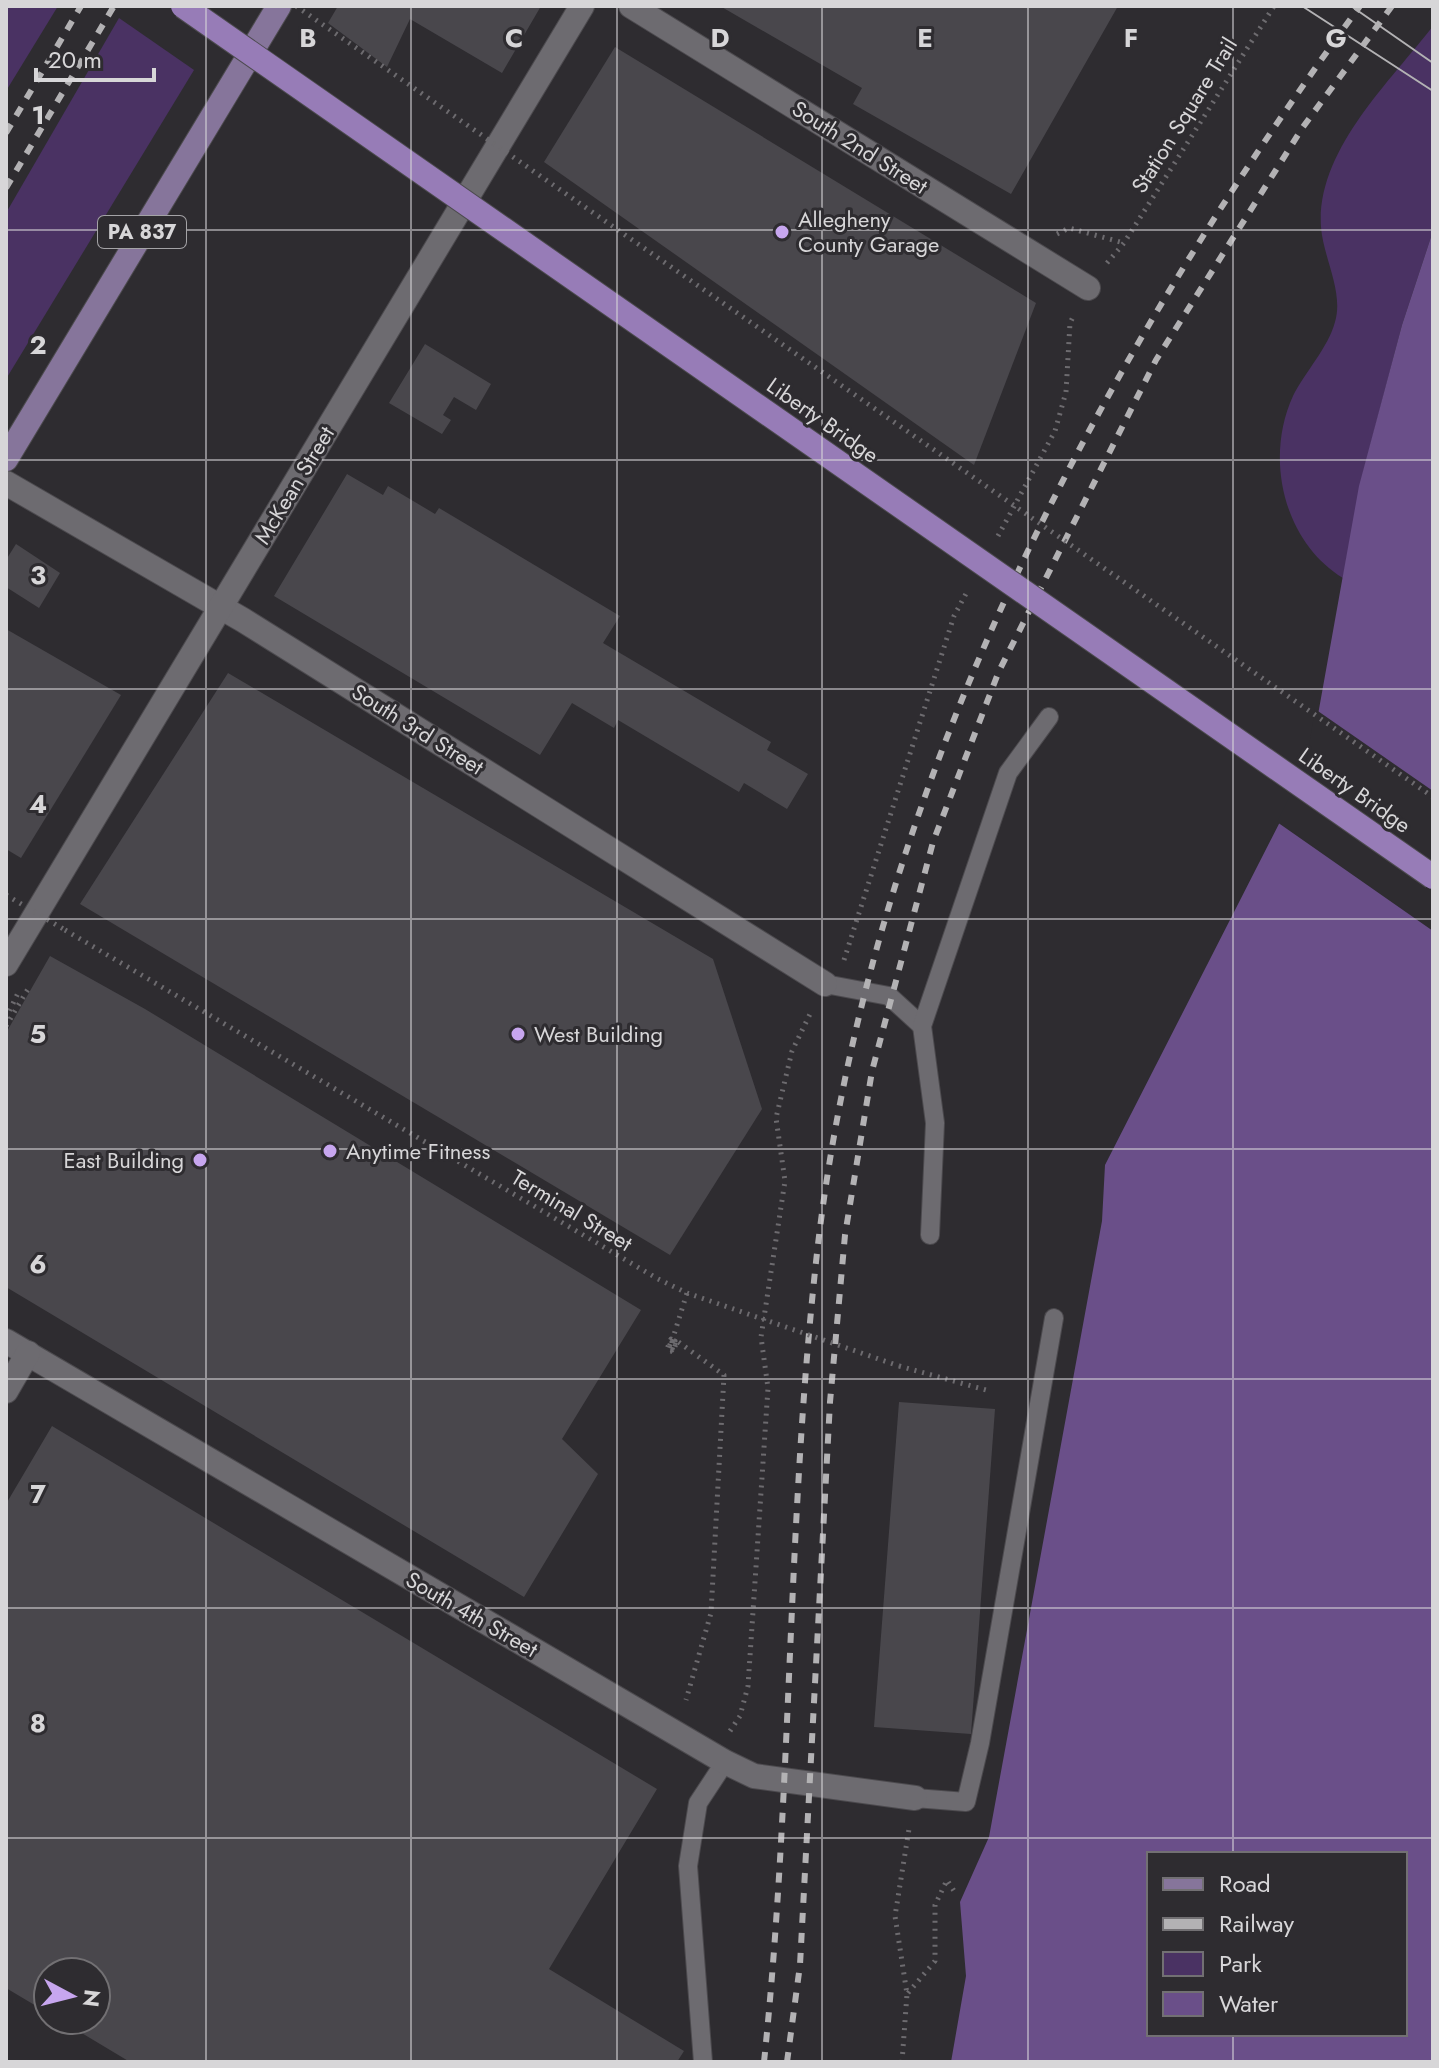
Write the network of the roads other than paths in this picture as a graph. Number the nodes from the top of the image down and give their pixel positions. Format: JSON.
{"nodes":[{"id":1,"x":183,"y":6,"type":"edge"},
{"id":2,"x":279,"y":6,"type":"edge"},
{"id":3,"x":582,"y":6,"type":"edge"},
{"id":4,"x":631,"y":6,"type":"edge"},
{"id":5,"x":1088,"y":288,"type":"road end"},
{"id":6,"x":6,"y":459,"type":"edge"},
{"id":7,"x":6,"y":483,"type":"edge"},
{"id":8,"x":220,"y":608,"type":"junction"},
{"id":9,"x":1049,"y":717,"type":"dead end"},
{"id":10,"x":1433,"y":877,"type":"edge"},
{"id":11,"x":6,"y":964,"type":"edge"},
{"id":12,"x":825,"y":984,"type":"joint"},
{"id":13,"x":922,"y":1026,"type":"junction"},
{"id":14,"x":930,"y":1235,"type":"dead end"},
{"id":15,"x":1054,"y":1318,"type":"dead end"},
{"id":16,"x":6,"y":1341,"type":"edge"},
{"id":17,"x":28,"y":1353,"type":"junction"},
{"id":18,"x":6,"y":1391,"type":"edge"},
{"id":19,"x":725,"y":1762,"type":"junction"},
{"id":20,"x":915,"y":1798,"type":"joint"},
{"id":21,"x":703,"y":2062,"type":"edge"}],
"edges":[{"from":1,"to":10,"type":"highway","name":"Liberty Bridge","bridge":true},
{"from":2,"to":6,"type":"main road","number":"PA 837"},
{"from":3,"to":8,"type":"street","name":"McKean Street"},
{"from":4,"to":5,"type":"street","name":"South 2nd Street"},
{"from":7,"to":8,"type":"street","name":"South 3rd Street"},
{"from":8,"to":11,"type":"street","name":"McKean Street"},
{"from":8,"to":12,"type":"street","name":"South 3rd Street"},
{"from":9,"to":13,"type":"lane"},
{"from":12,"to":13,"type":"lane"},
{"from":13,"to":14,"type":"lane"},
{"from":15,"to":20,"type":"lane","name":"South 4th Street"},
{"from":16,"to":17,"type":"street","name":"South 4th Street"},
{"from":17,"to":18,"type":"street"},
{"from":17,"to":19,"type":"street","name":"South 4th Street"},
{"from":19,"to":20,"type":"street","name":"South 4th Street"},
{"from":19,"to":21,"type":"lane"}]}
